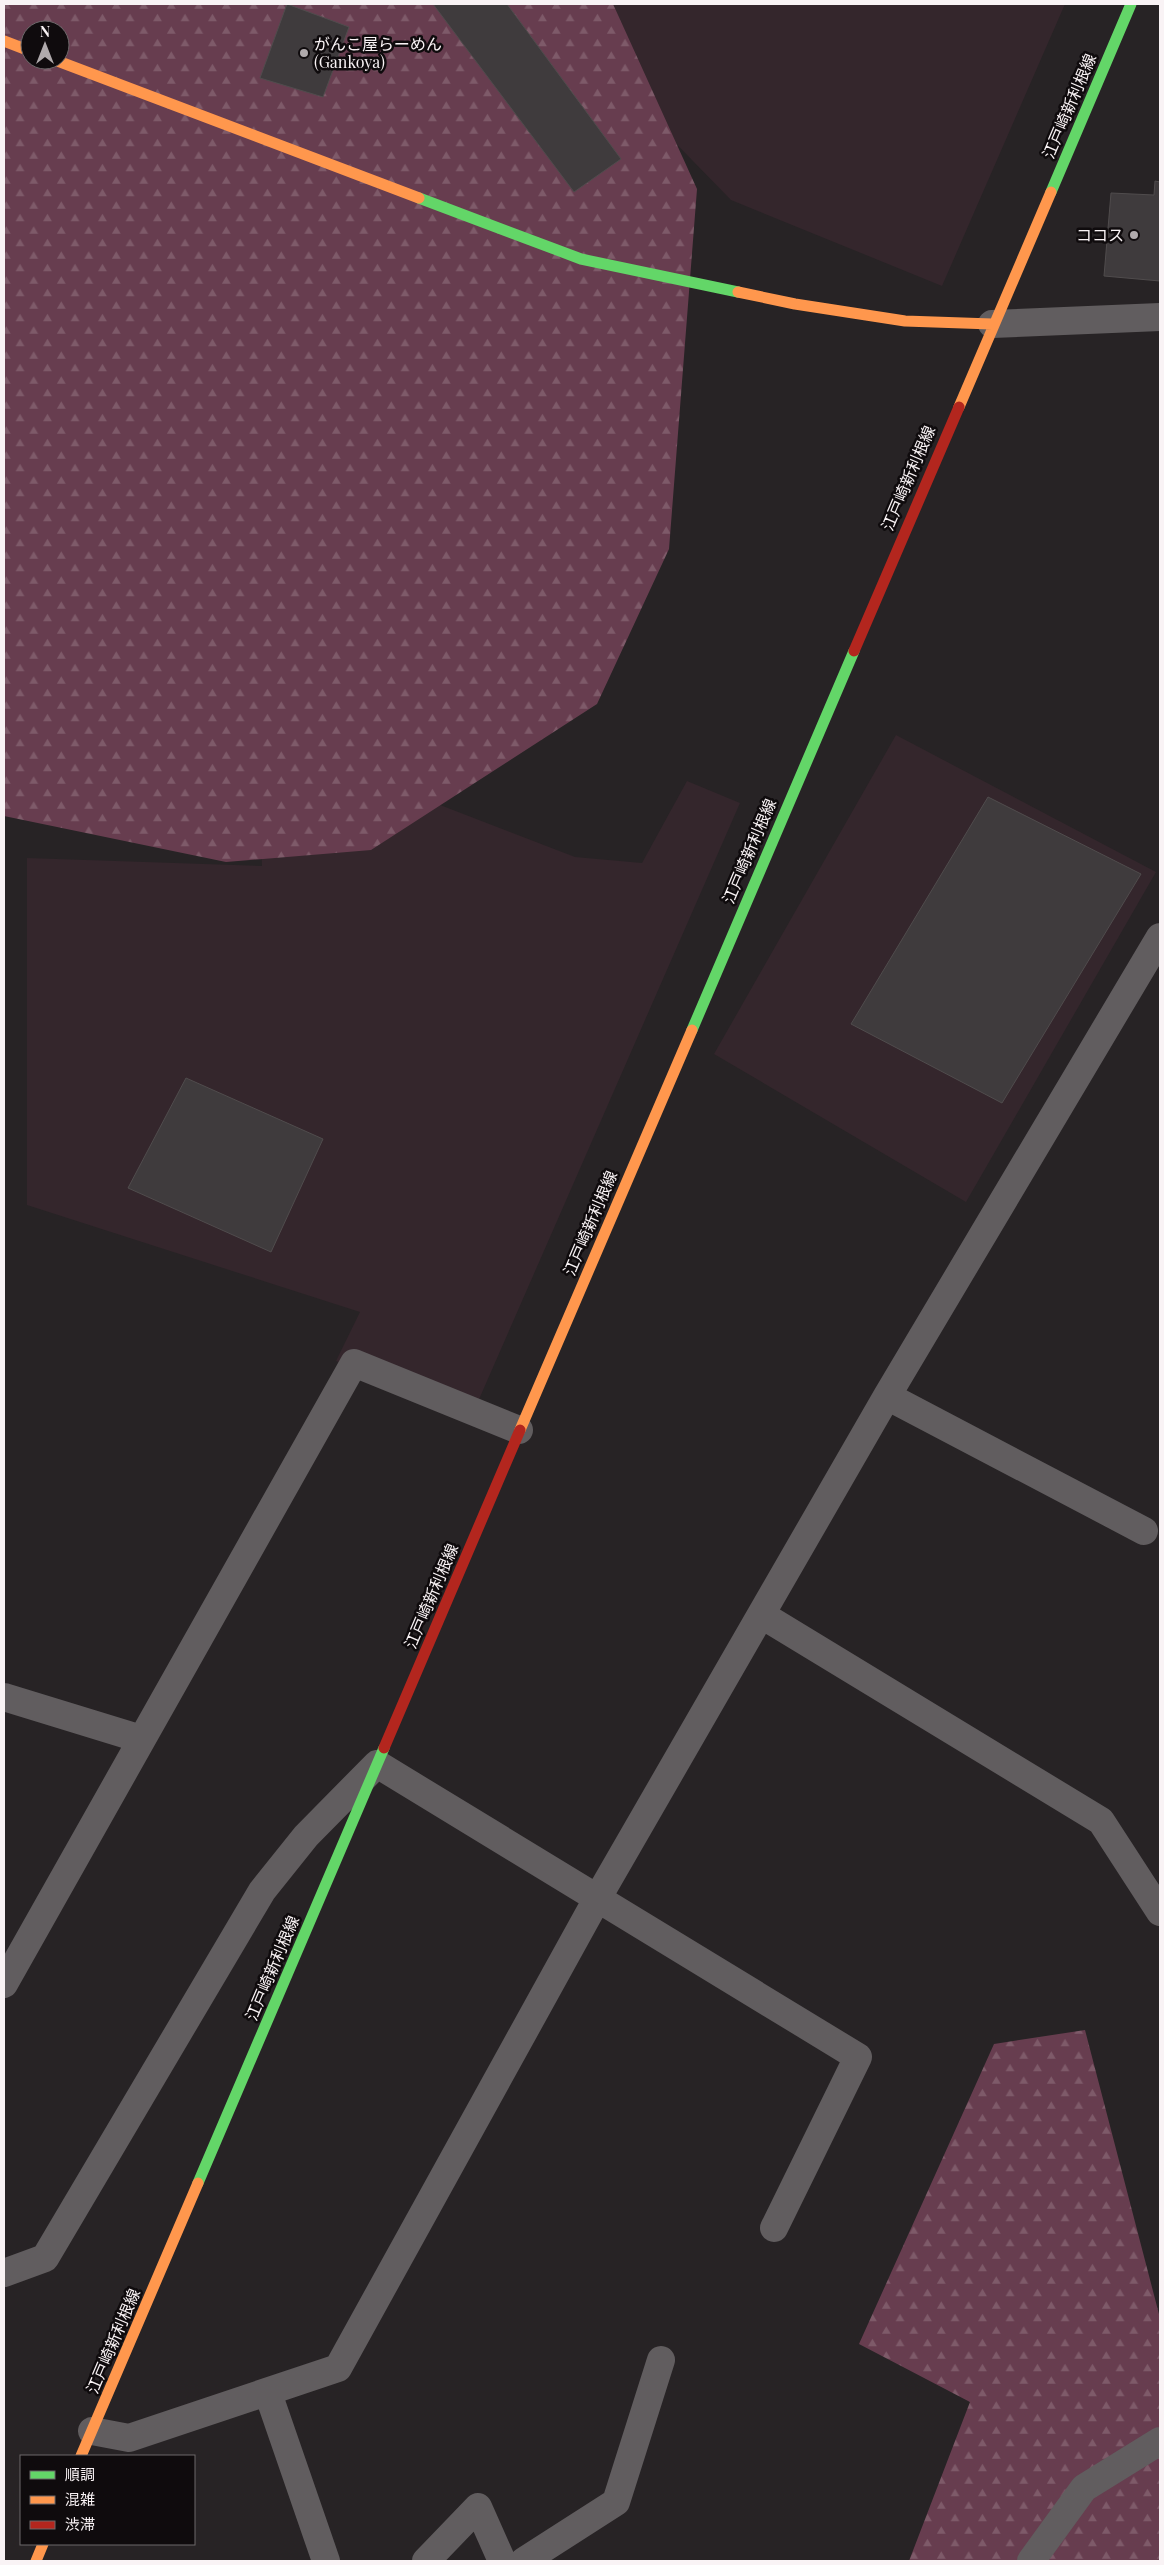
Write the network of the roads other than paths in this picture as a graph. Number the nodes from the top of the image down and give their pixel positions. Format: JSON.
{"nodes":[{"id":1,"x":1131,"y":4,"type":"edge"},
{"id":2,"x":4,"y":41,"type":"edge"},
{"id":3,"x":20,"y":47,"type":"edge"},
{"id":4,"x":70,"y":66,"type":"edge"},
{"id":5,"x":1160,"y":317,"type":"edge"},
{"id":6,"x":992,"y":324,"type":"junction"},
{"id":7,"x":1160,"y":937,"type":"edge"},
{"id":8,"x":887,"y":1396,"type":"junction"},
{"id":9,"x":519,"y":1430,"type":"junction"},
{"id":10,"x":1144,"y":1531,"type":"dead end"},
{"id":11,"x":762,"y":1615,"type":"junction"},
{"id":12,"x":4,"y":1697,"type":"edge"},
{"id":13,"x":141,"y":1739,"type":"junction"},
{"id":14,"x":376,"y":1764,"type":"junction"},
{"id":15,"x":597,"y":1899,"type":"junction"},
{"id":16,"x":1160,"y":1912,"type":"edge"},
{"id":17,"x":4,"y":1984,"type":"edge"},
{"id":18,"x":774,"y":2228,"type":"dead end"},
{"id":19,"x":4,"y":2273,"type":"edge"},
{"id":20,"x":661,"y":2360,"type":"dead end"},
{"id":21,"x":268,"y":2393,"type":"junction"},
{"id":22,"x":92,"y":2431,"type":"junction"},
{"id":23,"x":1160,"y":2441,"type":"edge"},
{"id":24,"x":81,"y":2455,"type":"edge"},
{"id":25,"x":43,"y":2545,"type":"edge"},
{"id":26,"x":36,"y":2561,"type":"edge"},
{"id":27,"x":326,"y":2561,"type":"edge"},
{"id":28,"x":426,"y":2561,"type":"edge"},
{"id":29,"x":502,"y":2561,"type":"edge"},
{"id":30,"x":524,"y":2561,"type":"edge"},
{"id":31,"x":1031,"y":2561,"type":"edge"}],
"edges":[{"from":1,"to":6,"type":"main road","name":"江戸崎新利根線"},
{"from":2,"to":3,"type":"main road"},
{"from":4,"to":6,"type":"main road"},
{"from":5,"to":6,"type":"street"},
{"from":6,"to":9,"type":"main road","name":"江戸崎新利根線"},
{"from":7,"to":8,"type":"street"},
{"from":8,"to":10,"type":"street"},
{"from":8,"to":11,"type":"street"},
{"from":9,"to":13,"type":"street"},
{"from":9,"to":14,"type":"main road","name":"江戸崎新利根線"},
{"from":11,"to":15,"type":"street"},
{"from":11,"to":16,"type":"street"},
{"from":12,"to":13,"type":"street"},
{"from":13,"to":17,"type":"street"},
{"from":14,"to":15,"type":"street"},
{"from":14,"to":19,"type":"street"},
{"from":14,"to":22,"type":"main road","name":"江戸崎新利根線"},
{"from":15,"to":18,"type":"street"},
{"from":15,"to":21,"type":"street"},
{"from":20,"to":30,"type":"street"},
{"from":21,"to":22,"type":"street"},
{"from":21,"to":27,"type":"street"},
{"from":22,"to":24,"type":"main road","name":"江戸崎新利根線"},
{"from":23,"to":31,"type":"street"},
{"from":25,"to":26,"type":"main road"},
{"from":28,"to":29,"type":"street"}]}
